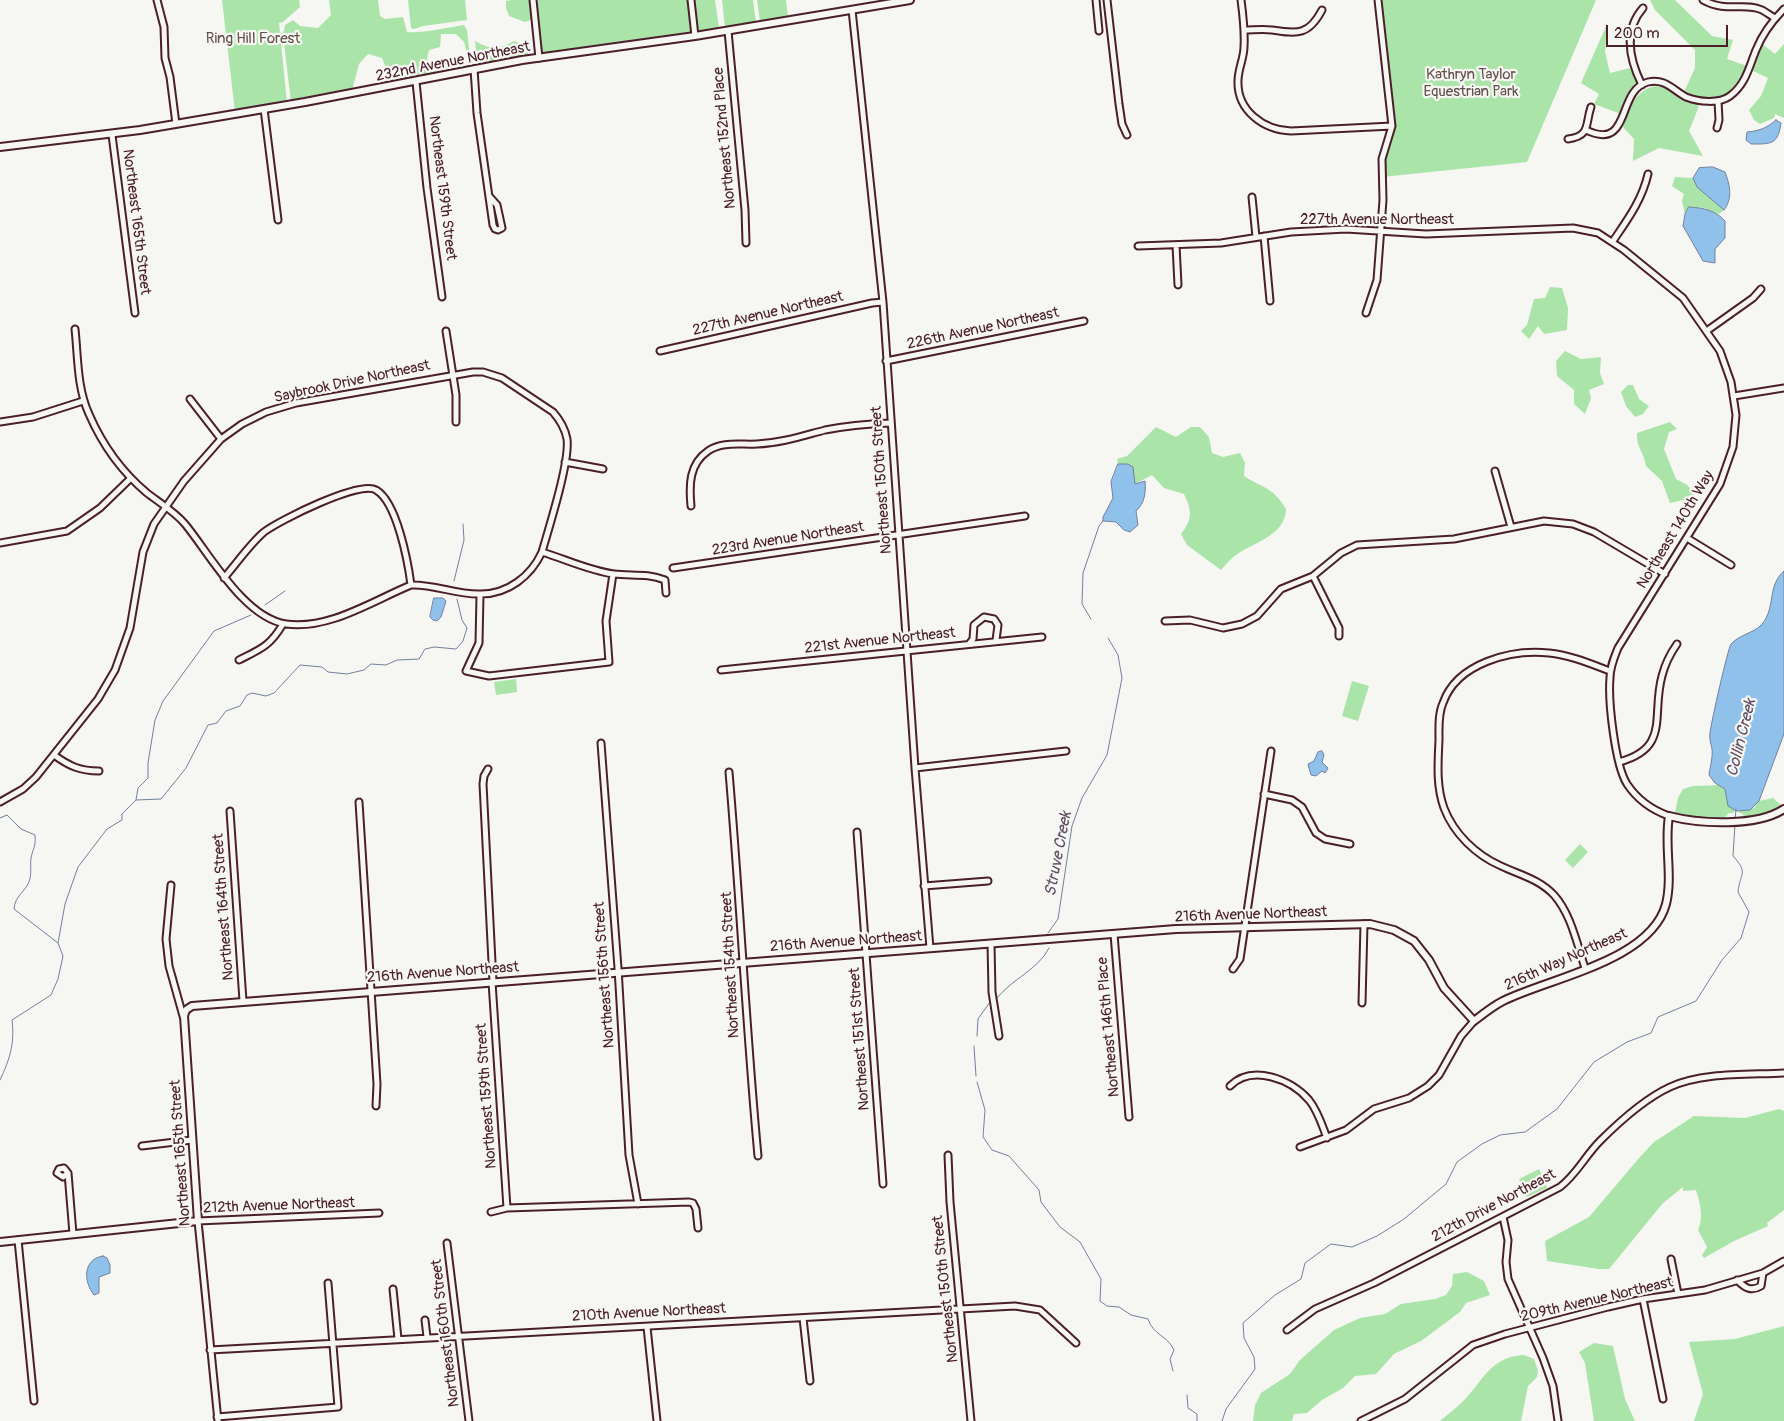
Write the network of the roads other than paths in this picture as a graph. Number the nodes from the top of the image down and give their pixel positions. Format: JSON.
{"nodes":[{"id":1,"x":157,"y":0,"type":"edge"},
{"id":2,"x":533,"y":0,"type":"edge"},
{"id":3,"x":691,"y":0,"type":"edge"},
{"id":4,"x":910,"y":0,"type":"edge"},
{"id":5,"x":1096,"y":0,"type":"edge"},
{"id":6,"x":1107,"y":0,"type":"edge"},
{"id":7,"x":1241,"y":0,"type":"edge"},
{"id":8,"x":1378,"y":0,"type":"edge"},
{"id":9,"x":1703,"y":0,"type":"edge"},
{"id":10,"x":1643,"y":8,"type":"dead end"},
{"id":11,"x":1784,"y":9,"type":"edge"},
{"id":12,"x":852,"y":10,"type":"junction"},
{"id":13,"x":1322,"y":10,"type":"dead end"},
{"id":14,"x":1775,"y":18,"type":"junction"},
{"id":15,"x":1244,"y":30,"type":"junction"},
{"id":16,"x":728,"y":31,"type":"junction"},
{"id":17,"x":1099,"y":31,"type":"dead end"},
{"id":18,"x":695,"y":36,"type":"junction"},
{"id":19,"x":539,"y":58,"type":"junction"},
{"id":20,"x":474,"y":69,"type":"junction"},
{"id":21,"x":416,"y":82,"type":"junction"},
{"id":22,"x":1642,"y":85,"type":"junction"},
{"id":23,"x":1718,"y":101,"type":"junction"},
{"id":24,"x":1591,"y":106,"type":"dead end"},
{"id":25,"x":264,"y":109,"type":"junction"},
{"id":26,"x":176,"y":124,"type":"junction"},
{"id":27,"x":1392,"y":126,"type":"junction"},
{"id":28,"x":1717,"y":128,"type":"dead end"},
{"id":29,"x":1586,"y":130,"type":"junction"},
{"id":30,"x":112,"y":135,"type":"junction"},
{"id":31,"x":1127,"y":135,"type":"dead end"},
{"id":32,"x":1568,"y":139,"type":"dead end"},
{"id":33,"x":0,"y":147,"type":"edge"},
{"id":34,"x":1648,"y":174,"type":"dead end"},
{"id":35,"x":489,"y":196,"type":"junction"},
{"id":36,"x":1252,"y":197,"type":"dead end"},
{"id":37,"x":278,"y":220,"type":"dead end"},
{"id":38,"x":1381,"y":231,"type":"junction"},
{"id":39,"x":1264,"y":236,"type":"junction"},
{"id":40,"x":1256,"y":237,"type":"junction"},
{"id":41,"x":1613,"y":241,"type":"junction"},
{"id":42,"x":746,"y":243,"type":"dead end"},
{"id":43,"x":1176,"y":245,"type":"junction"},
{"id":44,"x":1138,"y":246,"type":"dead end"},
{"id":45,"x":1178,"y":285,"type":"dead end"},
{"id":46,"x":1760,"y":289,"type":"dead end"},
{"id":47,"x":442,"y":297,"type":"dead end"},
{"id":48,"x":1270,"y":301,"type":"dead end"},
{"id":49,"x":883,"y":302,"type":"junction"},
{"id":50,"x":135,"y":313,"type":"dead end"},
{"id":51,"x":1366,"y":314,"type":"dead end"},
{"id":52,"x":1084,"y":320,"type":"dead end"},
{"id":53,"x":75,"y":329,"type":"dead end"},
{"id":54,"x":1708,"y":330,"type":"junction"},
{"id":55,"x":446,"y":331,"type":"dead end"},
{"id":56,"x":660,"y":351,"type":"dead end"},
{"id":57,"x":886,"y":361,"type":"junction"},
{"id":58,"x":453,"y":374,"type":"junction"},
{"id":59,"x":1784,"y":388,"type":"edge"},
{"id":60,"x":1734,"y":396,"type":"junction"},
{"id":61,"x":190,"y":399,"type":"dead end"},
{"id":62,"x":83,"y":401,"type":"junction"},
{"id":63,"x":0,"y":422,"type":"edge"},
{"id":64,"x":456,"y":422,"type":"dead end"},
{"id":65,"x":890,"y":423,"type":"junction"},
{"id":66,"x":221,"y":439,"type":"junction"},
{"id":67,"x":565,"y":462,"type":"junction"},
{"id":68,"x":604,"y":469,"type":"dead end"},
{"id":69,"x":1495,"y":471,"type":"dead end"},
{"id":70,"x":131,"y":478,"type":"junction"},
{"id":71,"x":691,"y":506,"type":"dead end"},
{"id":72,"x":165,"y":507,"type":"junction"},
{"id":73,"x":1025,"y":516,"type":"dead end"},
{"id":74,"x":1511,"y":527,"type":"junction"},
{"id":75,"x":899,"y":534,"type":"junction"},
{"id":76,"x":1687,"y":538,"type":"junction"},
{"id":77,"x":0,"y":543,"type":"edge"},
{"id":78,"x":542,"y":552,"type":"junction"},
{"id":79,"x":1731,"y":565,"type":"dead end"},
{"id":80,"x":673,"y":568,"type":"dead end"},
{"id":81,"x":613,"y":574,"type":"junction"},
{"id":82,"x":1665,"y":574,"type":"junction"},
{"id":83,"x":1313,"y":576,"type":"junction"},
{"id":84,"x":224,"y":578,"type":"junction"},
{"id":85,"x":411,"y":585,"type":"junction"},
{"id":86,"x":666,"y":593,"type":"dead end"},
{"id":87,"x":480,"y":594,"type":"junction"},
{"id":88,"x":1165,"y":621,"type":"dead end"},
{"id":89,"x":283,"y":624,"type":"junction"},
{"id":90,"x":1339,"y":636,"type":"dead end"},
{"id":91,"x":1042,"y":637,"type":"dead end"},
{"id":92,"x":996,"y":640,"type":"junction"},
{"id":93,"x":969,"y":644,"type":"junction"},
{"id":94,"x":1677,"y":644,"type":"dead end"},
{"id":95,"x":908,"y":652,"type":"junction"},
{"id":96,"x":239,"y":660,"type":"dead end"},
{"id":97,"x":721,"y":670,"type":"dead end"},
{"id":98,"x":1610,"y":671,"type":"junction"},
{"id":99,"x":601,"y":743,"type":"dead end"},
{"id":100,"x":1066,"y":751,"type":"dead end"},
{"id":101,"x":1271,"y":751,"type":"dead end"},
{"id":102,"x":54,"y":755,"type":"junction"},
{"id":103,"x":1619,"y":762,"type":"junction"},
{"id":104,"x":915,"y":768,"type":"junction"},
{"id":105,"x":488,"y":769,"type":"dead end"},
{"id":106,"x":99,"y":771,"type":"dead end"},
{"id":107,"x":729,"y":772,"type":"dead end"},
{"id":108,"x":1264,"y":794,"type":"junction"},
{"id":109,"x":0,"y":802,"type":"edge"},
{"id":110,"x":359,"y":802,"type":"dead end"},
{"id":111,"x":230,"y":811,"type":"dead end"},
{"id":112,"x":1783,"y":811,"type":"edge"},
{"id":113,"x":1670,"y":816,"type":"junction"},
{"id":114,"x":857,"y":832,"type":"dead end"},
{"id":115,"x":1350,"y":844,"type":"dead end"},
{"id":116,"x":988,"y":881,"type":"dead end"},
{"id":117,"x":171,"y":885,"type":"dead end"},
{"id":118,"x":924,"y":886,"type":"junction"},
{"id":119,"x":1364,"y":924,"type":"junction"},
{"id":120,"x":1245,"y":927,"type":"junction"},
{"id":121,"x":1114,"y":934,"type":"junction"},
{"id":122,"x":991,"y":944,"type":"junction"},
{"id":123,"x":930,"y":948,"type":"junction"},
{"id":124,"x":866,"y":953,"type":"junction"},
{"id":125,"x":743,"y":963,"type":"junction"},
{"id":126,"x":1585,"y":968,"type":"junction"},
{"id":127,"x":1233,"y":969,"type":"dead end"},
{"id":128,"x":618,"y":972,"type":"junction"},
{"id":129,"x":492,"y":982,"type":"junction"},
{"id":130,"x":370,"y":992,"type":"junction"},
{"id":131,"x":243,"y":1001,"type":"junction"},
{"id":132,"x":1362,"y":1003,"type":"dead end"},
{"id":133,"x":184,"y":1016,"type":"junction"},
{"id":134,"x":1474,"y":1021,"type":"junction"},
{"id":135,"x":999,"y":1036,"type":"dead end"},
{"id":136,"x":1784,"y":1073,"type":"edge"},
{"id":137,"x":1230,"y":1086,"type":"dead end"},
{"id":138,"x":376,"y":1106,"type":"dead end"},
{"id":139,"x":1130,"y":1117,"type":"dead end"},
{"id":140,"x":1328,"y":1138,"type":"junction"},
{"id":141,"x":192,"y":1140,"type":"junction"},
{"id":142,"x":142,"y":1146,"type":"dead end"},
{"id":143,"x":1300,"y":1147,"type":"dead end"},
{"id":144,"x":948,"y":1155,"type":"dead end"},
{"id":145,"x":758,"y":1156,"type":"dead end"},
{"id":146,"x":68,"y":1173,"type":"dead end"},
{"id":147,"x":883,"y":1184,"type":"dead end"},
{"id":148,"x":638,"y":1204,"type":"junction"},
{"id":149,"x":508,"y":1208,"type":"junction"},
{"id":150,"x":491,"y":1212,"type":"dead end"},
{"id":151,"x":379,"y":1213,"type":"dead end"},
{"id":152,"x":1503,"y":1217,"type":"junction"},
{"id":153,"x":198,"y":1221,"type":"junction"},
{"id":154,"x":698,"y":1228,"type":"dead end"},
{"id":155,"x":73,"y":1234,"type":"junction"},
{"id":156,"x":18,"y":1240,"type":"junction"},
{"id":157,"x":0,"y":1242,"type":"edge"},
{"id":158,"x":447,"y":1243,"type":"dead end"},
{"id":159,"x":1671,"y":1259,"type":"dead end"},
{"id":160,"x":1784,"y":1261,"type":"edge"},
{"id":161,"x":1763,"y":1272,"type":"junction"},
{"id":162,"x":1737,"y":1280,"type":"junction"},
{"id":163,"x":328,"y":1283,"type":"dead end"},
{"id":164,"x":392,"y":1289,"type":"dead end"},
{"id":165,"x":1678,"y":1294,"type":"junction"},
{"id":166,"x":1643,"y":1299,"type":"junction"},
{"id":167,"x":962,"y":1310,"type":"junction"},
{"id":168,"x":803,"y":1318,"type":"junction"},
{"id":169,"x":425,"y":1320,"type":"dead end"},
{"id":170,"x":647,"y":1327,"type":"junction"},
{"id":171,"x":1530,"y":1327,"type":"junction"},
{"id":172,"x":1287,"y":1330,"type":"dead end"},
{"id":173,"x":460,"y":1336,"type":"junction"},
{"id":174,"x":427,"y":1337,"type":"junction"},
{"id":175,"x":398,"y":1339,"type":"junction"},
{"id":176,"x":332,"y":1342,"type":"junction"},
{"id":177,"x":1076,"y":1343,"type":"dead end"},
{"id":178,"x":210,"y":1350,"type":"junction"},
{"id":179,"x":810,"y":1381,"type":"dead end"},
{"id":180,"x":1663,"y":1399,"type":"dead end"},
{"id":181,"x":34,"y":1401,"type":"dead end"},
{"id":182,"x":218,"y":1419,"type":"edge"},
{"id":183,"x":469,"y":1421,"type":"edge"},
{"id":184,"x":657,"y":1421,"type":"edge"},
{"id":185,"x":971,"y":1421,"type":"edge"},
{"id":186,"x":1361,"y":1421,"type":"edge"},
{"id":187,"x":1558,"y":1421,"type":"edge"}],
"edges":[{"from":1,"to":26,"type":"street"},
{"from":2,"to":19,"type":"street"},
{"from":3,"to":18,"type":"street"},
{"from":4,"to":12,"type":"street","name":"232nd Avenue Northeast"},
{"from":5,"to":17,"type":"street"},
{"from":6,"to":31,"type":"street"},
{"from":7,"to":15,"type":"street"},
{"from":8,"to":27,"type":"street"},
{"from":9,"to":14,"type":"street"},
{"from":10,"to":22,"type":"street"},
{"from":11,"to":14,"type":"street"},
{"from":12,"to":16,"type":"street","name":"232nd Avenue Northeast"},
{"from":12,"to":49,"type":"street","name":"Northeast 150th Street"},
{"from":13,"to":15,"type":"street"},
{"from":14,"to":23,"type":"street"},
{"from":15,"to":27,"type":"street"},
{"from":16,"to":18,"type":"street","name":"232nd Avenue Northeast"},
{"from":16,"to":42,"type":"street","name":"Northeast 152nd Place"},
{"from":18,"to":19,"type":"street","name":"232nd Avenue Northeast"},
{"from":19,"to":20,"type":"street","name":"232nd Avenue Northeast"},
{"from":20,"to":21,"type":"street","name":"232nd Avenue Northeast"},
{"from":20,"to":35,"type":"street"},
{"from":21,"to":25,"type":"street","name":"232nd Avenue Northeast"},
{"from":21,"to":47,"type":"street","name":"Northeast 159th Street"},
{"from":22,"to":23,"type":"street"},
{"from":22,"to":29,"type":"street"},
{"from":23,"to":28,"type":"street"},
{"from":24,"to":29,"type":"street"},
{"from":25,"to":26,"type":"street","name":"232nd Avenue Northeast"},
{"from":25,"to":37,"type":"street"},
{"from":26,"to":30,"type":"street","name":"232nd Avenue Northeast"},
{"from":27,"to":38,"type":"street"},
{"from":29,"to":32,"type":"street"},
{"from":30,"to":33,"type":"street","name":"232nd Avenue Northeast"},
{"from":30,"to":50,"type":"street","name":"Northeast 165th Street"},
{"from":34,"to":41,"type":"street"},
{"from":35,"to":35,"type":"street"},
{"from":36,"to":40,"type":"street"},
{"from":38,"to":39,"type":"street","name":"227th Avenue Northeast"},
{"from":38,"to":41,"type":"street","name":"227th Avenue Northeast"},
{"from":38,"to":51,"type":"street"},
{"from":39,"to":40,"type":"street","name":"227th Avenue Northeast"},
{"from":39,"to":48,"type":"street"},
{"from":40,"to":43,"type":"street","name":"227th Avenue Northeast"},
{"from":41,"to":54,"type":"street","name":"Northeast 140th Way"},
{"from":43,"to":44,"type":"street","name":"227th Avenue Northeast"},
{"from":43,"to":45,"type":"street"},
{"from":46,"to":54,"type":"street"},
{"from":49,"to":56,"type":"street","name":"227th Avenue Northeast"},
{"from":49,"to":57,"type":"street","name":"Northeast 150th Street"},
{"from":52,"to":57,"type":"street","name":"226th Avenue Northeast"},
{"from":53,"to":62,"type":"street"},
{"from":54,"to":60,"type":"street","name":"Northeast 140th Way"},
{"from":55,"to":58,"type":"street"},
{"from":57,"to":65,"type":"street","name":"Northeast 150th Street"},
{"from":58,"to":64,"type":"street"},
{"from":58,"to":66,"type":"street","name":"Saybrook Drive Northeast"},
{"from":58,"to":67,"type":"street","name":"Saybrook Drive Northeast"},
{"from":59,"to":60,"type":"street"},
{"from":60,"to":76,"type":"street","name":"Northeast 140th Way"},
{"from":61,"to":66,"type":"street"},
{"from":62,"to":63,"type":"street"},
{"from":62,"to":70,"type":"street"},
{"from":65,"to":71,"type":"street"},
{"from":65,"to":75,"type":"street","name":"Northeast 150th Street"},
{"from":66,"to":72,"type":"street","name":"Saybrook Drive Northeast"},
{"from":67,"to":68,"type":"street"},
{"from":67,"to":78,"type":"street"},
{"from":69,"to":74,"type":"street"},
{"from":70,"to":72,"type":"street"},
{"from":70,"to":77,"type":"street"},
{"from":72,"to":84,"type":"street"},
{"from":72,"to":102,"type":"street","name":"Saybrook Drive Northeast"},
{"from":73,"to":75,"type":"street","name":"223rd Avenue Northeast"},
{"from":74,"to":82,"type":"street"},
{"from":74,"to":83,"type":"street"},
{"from":75,"to":80,"type":"street","name":"223rd Avenue Northeast"},
{"from":75,"to":95,"type":"street","name":"Northeast 150th Street"},
{"from":76,"to":79,"type":"street"},
{"from":76,"to":82,"type":"street","name":"Northeast 140th Way"},
{"from":78,"to":81,"type":"street"},
{"from":78,"to":87,"type":"street"},
{"from":81,"to":86,"type":"street"},
{"from":81,"to":87,"type":"street"},
{"from":82,"to":98,"type":"street","name":"Northeast 140th Way"},
{"from":83,"to":88,"type":"street"},
{"from":83,"to":90,"type":"street"},
{"from":84,"to":85,"type":"street"},
{"from":84,"to":89,"type":"street"},
{"from":85,"to":87,"type":"street"},
{"from":85,"to":89,"type":"street"},
{"from":89,"to":96,"type":"street"},
{"from":91,"to":92,"type":"street","name":"221st Avenue Northeast"},
{"from":92,"to":93,"type":"street","name":"221st Avenue Northeast"},
{"from":92,"to":93,"type":"street"},
{"from":93,"to":95,"type":"street","name":"221st Avenue Northeast"},
{"from":94,"to":103,"type":"street"},
{"from":95,"to":97,"type":"street","name":"221st Avenue Northeast"},
{"from":95,"to":104,"type":"street","name":"Northeast 150th Street"},
{"from":98,"to":103,"type":"street","name":"Northeast 140th Way"},
{"from":98,"to":126,"type":"street"},
{"from":99,"to":128,"type":"street","name":"Northeast 156th Street"},
{"from":100,"to":104,"type":"street"},
{"from":101,"to":108,"type":"street"},
{"from":102,"to":106,"type":"street"},
{"from":102,"to":109,"type":"street","name":"Saybrook Drive Northeast"},
{"from":103,"to":113,"type":"street","name":"Northeast 140th Way"},
{"from":104,"to":118,"type":"street","name":"Northeast 150th Street"},
{"from":105,"to":129,"type":"street","name":"Northeast 159th Street"},
{"from":107,"to":125,"type":"street","name":"Northeast 154th Street"},
{"from":108,"to":115,"type":"street"},
{"from":108,"to":120,"type":"street"},
{"from":110,"to":130,"type":"street"},
{"from":111,"to":131,"type":"street","name":"Northeast 164th Street"},
{"from":112,"to":113,"type":"street"},
{"from":113,"to":126,"type":"street","name":"216th Way Northeast"},
{"from":114,"to":124,"type":"street","name":"Northeast 151st Street"},
{"from":116,"to":118,"type":"street"},
{"from":117,"to":133,"type":"street","name":"Northeast 165th Street"},
{"from":118,"to":123,"type":"street","name":"Northeast 150th Street"},
{"from":119,"to":120,"type":"street","name":"216th Avenue Northeast"},
{"from":119,"to":132,"type":"street"},
{"from":119,"to":134,"type":"street","name":"216th Avenue Northeast"},
{"from":120,"to":121,"type":"street","name":"216th Avenue Northeast"},
{"from":120,"to":127,"type":"street"},
{"from":121,"to":122,"type":"street","name":"216th Avenue Northeast"},
{"from":121,"to":139,"type":"street","name":"Northeast 146th Place"},
{"from":122,"to":123,"type":"street","name":"216th Avenue Northeast"},
{"from":122,"to":135,"type":"street"},
{"from":123,"to":124,"type":"street","name":"216th Avenue Northeast"},
{"from":124,"to":125,"type":"street","name":"216th Avenue Northeast"},
{"from":124,"to":147,"type":"street","name":"Northeast 151st Street"},
{"from":125,"to":128,"type":"street","name":"216th Avenue Northeast"},
{"from":125,"to":145,"type":"street","name":"Northeast 154th Street"},
{"from":126,"to":134,"type":"street","name":"216th Way Northeast"},
{"from":128,"to":129,"type":"street","name":"216th Avenue Northeast"},
{"from":128,"to":148,"type":"street","name":"Northeast 156th Street"},
{"from":129,"to":130,"type":"street","name":"216th Avenue Northeast"},
{"from":129,"to":149,"type":"street","name":"Northeast 159th Street"},
{"from":130,"to":131,"type":"street","name":"216th Avenue Northeast"},
{"from":130,"to":138,"type":"street"},
{"from":131,"to":133,"type":"street","name":"216th Avenue Northeast"},
{"from":133,"to":141,"type":"street","name":"Northeast 165th Street"},
{"from":134,"to":140,"type":"street","name":"216th Way Northeast"},
{"from":136,"to":152,"type":"street","name":"212th Drive Northeast"},
{"from":137,"to":140,"type":"street"},
{"from":140,"to":143,"type":"street","name":"216th Way Northeast"},
{"from":141,"to":142,"type":"street"},
{"from":141,"to":153,"type":"street","name":"Northeast 165th Street"},
{"from":144,"to":167,"type":"street","name":"Northeast 150th Street"},
{"from":146,"to":155,"type":"street"},
{"from":148,"to":149,"type":"street"},
{"from":148,"to":154,"type":"street"},
{"from":149,"to":150,"type":"street"},
{"from":151,"to":153,"type":"street","name":"212th Avenue Northeast"},
{"from":152,"to":171,"type":"street"},
{"from":152,"to":172,"type":"street","name":"212th Drive Northeast"},
{"from":153,"to":155,"type":"street","name":"212th Avenue Northeast"},
{"from":153,"to":178,"type":"street","name":"Northeast 165th Street"},
{"from":155,"to":156,"type":"street","name":"212th Avenue Northeast"},
{"from":156,"to":157,"type":"street","name":"212th Avenue Northeast"},
{"from":156,"to":181,"type":"street"},
{"from":158,"to":173,"type":"street","name":"Northeast 160th Street"},
{"from":159,"to":165,"type":"street"},
{"from":160,"to":161,"type":"street","name":"209th Avenue Northeast"},
{"from":161,"to":162,"type":"street","name":"209th Avenue Northeast"},
{"from":161,"to":162,"type":"street"},
{"from":162,"to":165,"type":"street","name":"209th Avenue Northeast"},
{"from":163,"to":176,"type":"street"},
{"from":164,"to":175,"type":"street"},
{"from":165,"to":166,"type":"street","name":"209th Avenue Northeast"},
{"from":166,"to":171,"type":"street","name":"209th Avenue Northeast"},
{"from":166,"to":180,"type":"street"},
{"from":167,"to":168,"type":"street","name":"210th Avenue Northeast"},
{"from":167,"to":177,"type":"street","name":"210th Avenue Northeast"},
{"from":167,"to":185,"type":"street","name":"Northeast 150th Street"},
{"from":168,"to":170,"type":"street","name":"210th Avenue Northeast"},
{"from":168,"to":179,"type":"street"},
{"from":169,"to":174,"type":"street"},
{"from":170,"to":173,"type":"street","name":"210th Avenue Northeast"},
{"from":170,"to":184,"type":"street"},
{"from":171,"to":186,"type":"street","name":"209th Avenue Northeast"},
{"from":171,"to":187,"type":"street"},
{"from":173,"to":174,"type":"street","name":"210th Avenue Northeast"},
{"from":173,"to":183,"type":"street","name":"Northeast 160th Street"},
{"from":174,"to":175,"type":"street","name":"210th Avenue Northeast"},
{"from":175,"to":176,"type":"street","name":"210th Avenue Northeast"},
{"from":176,"to":178,"type":"street","name":"210th Avenue Northeast"},
{"from":176,"to":182,"type":"street"},
{"from":178,"to":182,"type":"street","name":"Northeast 165th Street"}]}
